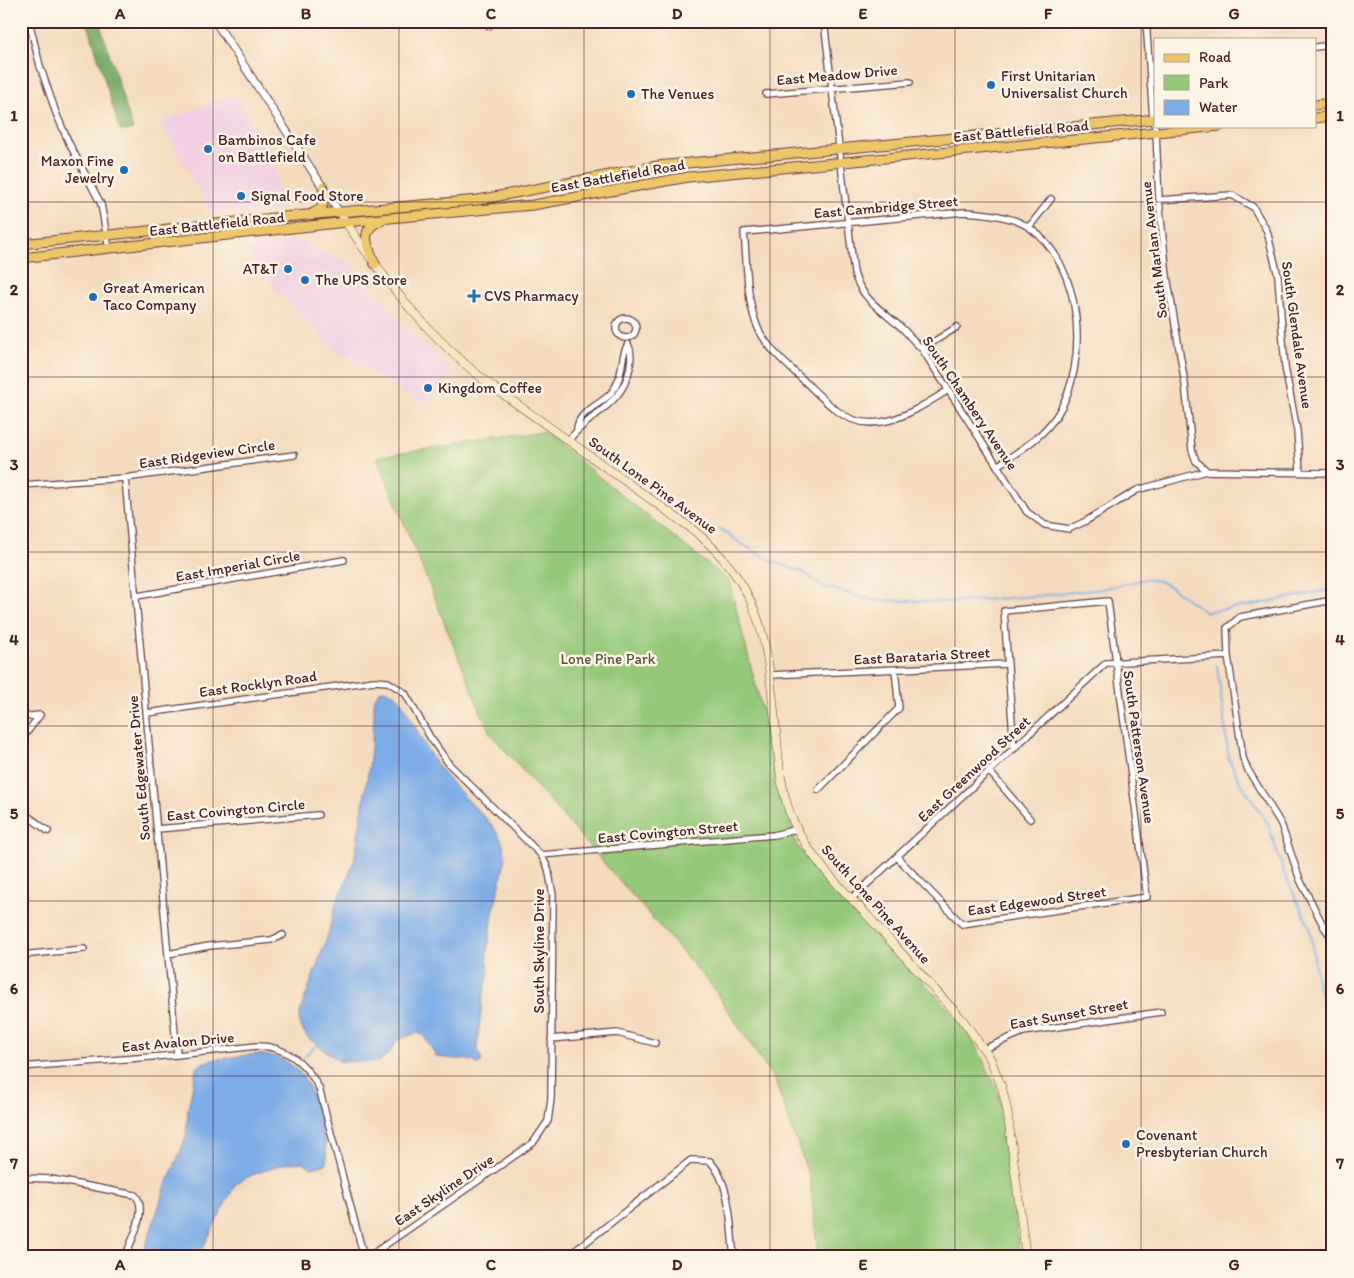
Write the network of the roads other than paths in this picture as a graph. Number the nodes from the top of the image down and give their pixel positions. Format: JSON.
{"nodes":[{"id":1,"x":29,"y":21,"type":"edge"},
{"id":2,"x":215,"y":21,"type":"edge"},
{"id":3,"x":824,"y":21,"type":"edge"},
{"id":4,"x":1146,"y":21,"type":"edge"},
{"id":5,"x":1333,"y":45,"type":"edge"},
{"id":6,"x":1316,"y":47,"type":"edge"},
{"id":7,"x":1148,"y":62,"type":"junction"},
{"id":8,"x":1154,"y":62,"type":"edge"},
{"id":9,"x":910,"y":82,"type":"dead end"},
{"id":10,"x":832,"y":88,"type":"junction"},
{"id":11,"x":766,"y":94,"type":"dead end"},
{"id":12,"x":1333,"y":103,"type":"edge"},
{"id":13,"x":1316,"y":104,"type":"edge"},
{"id":14,"x":1333,"y":116,"type":"edge"},
{"id":15,"x":1316,"y":118,"type":"edge"},
{"id":16,"x":1154,"y":119,"type":"edge"},
{"id":17,"x":1155,"y":128,"type":"edge"},
{"id":18,"x":1199,"y":128,"type":"edge"},
{"id":19,"x":1156,"y":132,"type":"junction"},
{"id":20,"x":838,"y":149,"type":"junction"},
{"id":21,"x":839,"y":161,"type":"junction"},
{"id":22,"x":323,"y":187,"type":"junction"},
{"id":23,"x":1051,"y":199,"type":"dead end"},
{"id":24,"x":1159,"y":200,"type":"junction"},
{"id":25,"x":339,"y":212,"type":"junction"},
{"id":26,"x":308,"y":215,"type":"junction"},
{"id":27,"x":384,"y":220,"type":"junction"},
{"id":28,"x":346,"y":222,"type":"junction"},
{"id":29,"x":848,"y":222,"type":"junction"},
{"id":30,"x":1029,"y":227,"type":"junction"},
{"id":31,"x":107,"y":236,"type":"junction"},
{"id":32,"x":21,"y":244,"type":"edge"},
{"id":33,"x":109,"y":249,"type":"junction"},
{"id":34,"x":21,"y":258,"type":"edge"},
{"id":35,"x":375,"y":264,"type":"junction"},
{"id":36,"x":957,"y":327,"type":"dead end"},
{"id":37,"x":628,"y":341,"type":"dead end"},
{"id":38,"x":922,"y":349,"type":"junction"},
{"id":39,"x":948,"y":391,"type":"junction"},
{"id":40,"x":568,"y":440,"type":"junction"},
{"id":41,"x":294,"y":455,"type":"dead end"},
{"id":42,"x":997,"y":466,"type":"junction"},
{"id":43,"x":1206,"y":471,"type":"junction"},
{"id":44,"x":1300,"y":471,"type":"junction"},
{"id":45,"x":1333,"y":473,"type":"edge"},
{"id":46,"x":124,"y":478,"type":"junction"},
{"id":47,"x":21,"y":486,"type":"edge"},
{"id":48,"x":344,"y":560,"type":"dead end"},
{"id":49,"x":136,"y":596,"type":"junction"},
{"id":50,"x":1333,"y":600,"type":"edge"},
{"id":51,"x":1108,"y":601,"type":"joint"},
{"id":52,"x":1228,"y":656,"type":"junction"},
{"id":53,"x":1115,"y":662,"type":"junction"},
{"id":54,"x":1007,"y":664,"type":"junction"},
{"id":55,"x":895,"y":670,"type":"junction"},
{"id":56,"x":770,"y":675,"type":"junction"},
{"id":57,"x":374,"y":681,"type":"joint"},
{"id":58,"x":147,"y":713,"type":"junction"},
{"id":59,"x":21,"y":717,"type":"edge"},
{"id":60,"x":21,"y":740,"type":"edge"},
{"id":61,"x":1014,"y":749,"type":"junction"},
{"id":62,"x":989,"y":771,"type":"junction"},
{"id":63,"x":818,"y":790,"type":"dead end"},
{"id":64,"x":21,"y":811,"type":"edge"},
{"id":65,"x":318,"y":815,"type":"dead end"},
{"id":66,"x":1030,"y":819,"type":"dead end"},
{"id":67,"x":797,"y":829,"type":"junction"},
{"id":68,"x":157,"y":830,"type":"junction"},
{"id":69,"x":48,"y":831,"type":"dead end"},
{"id":70,"x":541,"y":855,"type":"junction"},
{"id":71,"x":897,"y":857,"type":"junction"},
{"id":72,"x":1147,"y":897,"type":"joint"},
{"id":73,"x":851,"y":899,"type":"junction"},
{"id":74,"x":283,"y":935,"type":"dead end"},
{"id":75,"x":1333,"y":939,"type":"edge"},
{"id":76,"x":84,"y":949,"type":"dead end"},
{"id":77,"x":168,"y":954,"type":"junction"},
{"id":78,"x":24,"y":955,"type":"edge"},
{"id":79,"x":1161,"y":1012,"type":"dead end"},
{"id":80,"x":551,"y":1039,"type":"junction"},
{"id":81,"x":655,"y":1043,"type":"dead end"},
{"id":82,"x":984,"y":1049,"type":"junction"},
{"id":83,"x":177,"y":1055,"type":"junction"},
{"id":84,"x":21,"y":1067,"type":"edge"},
{"id":85,"x":533,"y":1143,"type":"joint"},
{"id":86,"x":21,"y":1170,"type":"edge"},
{"id":87,"x":22,"y":1178,"type":"edge"},
{"id":88,"x":125,"y":1257,"type":"edge"},
{"id":89,"x":364,"y":1257,"type":"edge"},
{"id":90,"x":368,"y":1257,"type":"edge"},
{"id":91,"x":567,"y":1257,"type":"edge"},
{"id":92,"x":734,"y":1257,"type":"edge"},
{"id":93,"x":1026,"y":1257,"type":"edge"}],
"edges":[{"from":1,"to":31,"type":"street"},
{"from":2,"to":22,"type":"street","name":"South Lone Pine Avenue"},
{"from":3,"to":10,"type":"street","name":"South Chambery Avenue"},
{"from":4,"to":7,"type":"street","name":"South Marlan Avenue"},
{"from":5,"to":6,"type":"street"},
{"from":7,"to":8,"type":"street"},
{"from":7,"to":16,"type":"street","name":"South Marlan Avenue"},
{"from":9,"to":10,"type":"street","name":"East Meadow Drive"},
{"from":10,"to":11,"type":"street","name":"East Meadow Drive"},
{"from":10,"to":20,"type":"street","name":"South Chambery Avenue"},
{"from":12,"to":13,"type":"main road"},
{"from":14,"to":15,"type":"main road"},
{"from":16,"to":20,"type":"main road","name":"East Battlefield Road"},
{"from":17,"to":19,"type":"street","name":"South Marlan Avenue"},
{"from":18,"to":19,"type":"main road","name":"East Battlefield Road"},
{"from":19,"to":21,"type":"main road","name":"East Battlefield Road"},
{"from":19,"to":24,"type":"street","name":"South Marlan Avenue"},
{"from":20,"to":21,"type":"street","name":"South Chambery Avenue"},
{"from":20,"to":25,"type":"main road","name":"East Battlefield Road"},
{"from":21,"to":27,"type":"main road","name":"East Battlefield Road"},
{"from":21,"to":29,"type":"street","name":"South Chambery Avenue"},
{"from":22,"to":25,"type":"street","name":"South Lone Pine Avenue"},
{"from":22,"to":26,"type":"main road"},
{"from":23,"to":30,"type":"street"},
{"from":24,"to":43,"type":"street","name":"South Marlan Avenue"},
{"from":24,"to":44,"type":"street","name":"South Glendale Avenue"},
{"from":25,"to":26,"type":"main road","name":"East Battlefield Road"},
{"from":25,"to":28,"type":"main road","name":"South Lone Pine Avenue"},
{"from":26,"to":31,"type":"main road","name":"East Battlefield Road"},
{"from":27,"to":28,"type":"main road","name":"East Battlefield Road"},
{"from":27,"to":35,"type":"main road"},
{"from":28,"to":33,"type":"main road","name":"East Battlefield Road"},
{"from":28,"to":35,"type":"main road","name":"South Lone Pine Avenue"},
{"from":29,"to":30,"type":"street","name":"East Cambridge Street"},
{"from":29,"to":38,"type":"street","name":"South Chambery Avenue"},
{"from":29,"to":39,"type":"street","name":"East Cambridge Street"},
{"from":30,"to":42,"type":"street"},
{"from":31,"to":32,"type":"main road","name":"East Battlefield Road"},
{"from":31,"to":33,"type":"street"},
{"from":33,"to":34,"type":"main road","name":"East Battlefield Road"},
{"from":35,"to":40,"type":"main road","name":"South Lone Pine Avenue"},
{"from":36,"to":38,"type":"street"},
{"from":37,"to":40,"type":"street"},
{"from":38,"to":39,"type":"street","name":"South Chambery Avenue"},
{"from":39,"to":42,"type":"street","name":"South Chambery Avenue"},
{"from":40,"to":56,"type":"main road","name":"South Lone Pine Avenue"},
{"from":41,"to":46,"type":"street","name":"East Ridgeview Circle"},
{"from":42,"to":43,"type":"street","name":"South Chambery Avenue"},
{"from":43,"to":44,"type":"street"},
{"from":44,"to":45,"type":"street"},
{"from":46,"to":47,"type":"street","name":"East Ridgeview Circle"},
{"from":46,"to":49,"type":"street","name":"South Edgewater Drive"},
{"from":48,"to":49,"type":"street","name":"East Imperial Circle"},
{"from":49,"to":58,"type":"street","name":"South Edgewater Drive"},
{"from":50,"to":52,"type":"street"},
{"from":51,"to":53,"type":"street","name":"South Patterson Avenue"},
{"from":51,"to":54,"type":"street","name":"East Barataria Street"},
{"from":52,"to":53,"type":"street"},
{"from":52,"to":75,"type":"street"},
{"from":53,"to":61,"type":"street","name":"East Greenwood Street"},
{"from":53,"to":72,"type":"street","name":"South Patterson Avenue"},
{"from":54,"to":55,"type":"street","name":"East Barataria Street"},
{"from":54,"to":61,"type":"street"},
{"from":55,"to":56,"type":"street","name":"East Barataria Street"},
{"from":55,"to":63,"type":"street"},
{"from":56,"to":67,"type":"main road","name":"South Lone Pine Avenue"},
{"from":57,"to":58,"type":"street","name":"East Rocklyn Road"},
{"from":57,"to":70,"type":"street","name":"South Skyline Drive"},
{"from":58,"to":68,"type":"street","name":"South Edgewater Drive"},
{"from":59,"to":60,"type":"street"},
{"from":61,"to":62,"type":"street","name":"East Greenwood Street"},
{"from":62,"to":66,"type":"street"},
{"from":62,"to":71,"type":"street","name":"East Greenwood Street"},
{"from":64,"to":69,"type":"street"},
{"from":65,"to":68,"type":"street","name":"East Covington Circle"},
{"from":67,"to":70,"type":"street","name":"East Covington Street"},
{"from":67,"to":73,"type":"main road","name":"South Lone Pine Avenue"},
{"from":68,"to":77,"type":"street","name":"South Edgewater Drive"},
{"from":70,"to":80,"type":"street","name":"South Skyline Drive"},
{"from":71,"to":72,"type":"street","name":"East Edgewood Street"},
{"from":71,"to":73,"type":"street","name":"East Greenwood Street"},
{"from":73,"to":82,"type":"main road","name":"South Lone Pine Avenue"},
{"from":74,"to":77,"type":"street"},
{"from":76,"to":78,"type":"street"},
{"from":77,"to":83,"type":"street","name":"South Edgewater Drive"},
{"from":79,"to":82,"type":"street","name":"East Sunset Street"},
{"from":80,"to":81,"type":"street"},
{"from":80,"to":85,"type":"street","name":"South Skyline Drive"},
{"from":82,"to":93,"type":"main road","name":"South Lone Pine Avenue"},
{"from":83,"to":84,"type":"street","name":"East Avalon Drive"},
{"from":83,"to":89,"type":"street","name":"East Avalon Drive"},
{"from":85,"to":90,"type":"street","name":"East Skyline Drive"},
{"from":86,"to":87,"type":"street"},
{"from":87,"to":88,"type":"street"},
{"from":91,"to":92,"type":"street"}]}
